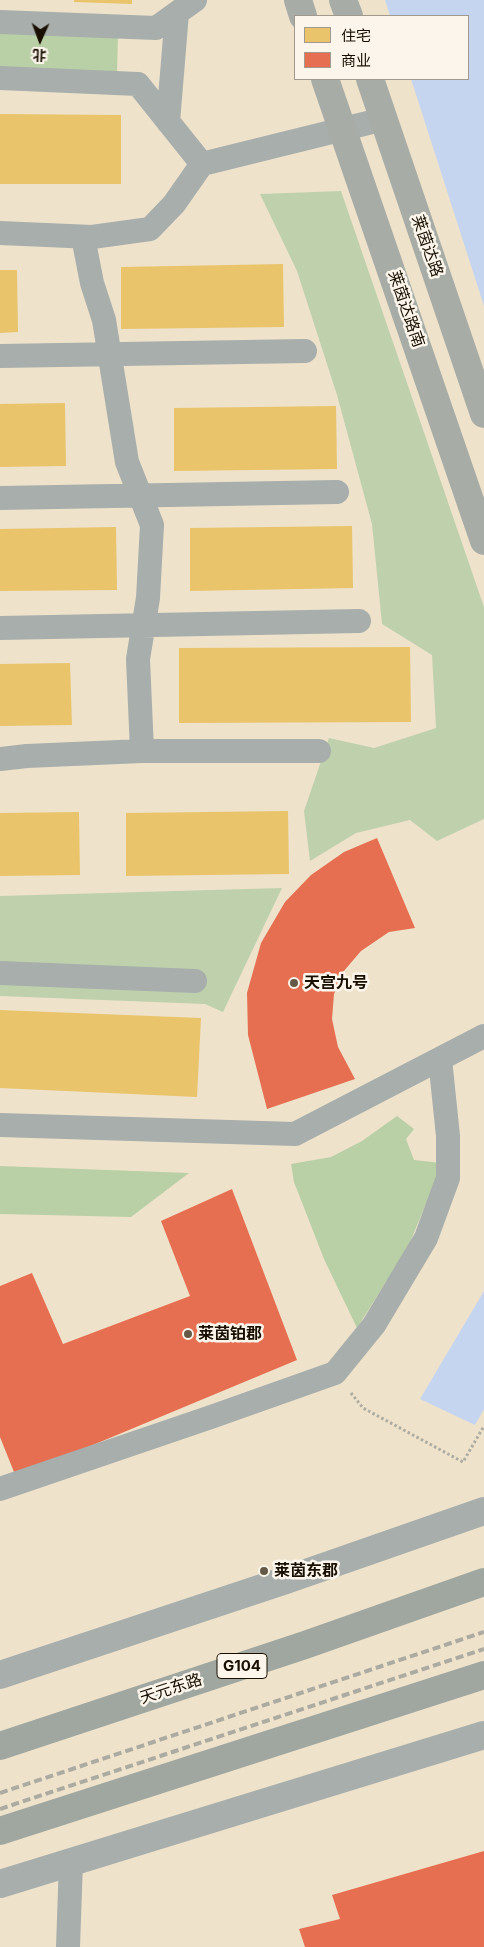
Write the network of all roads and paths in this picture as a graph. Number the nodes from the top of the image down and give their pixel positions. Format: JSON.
{"nodes":[{"id":1,"x":298,"y":0,"type":"edge"},
{"id":2,"x":343,"y":0,"type":"edge"},
{"id":3,"x":186,"y":6,"type":"edge"},
{"id":4,"x":303,"y":15,"type":"edge"},
{"id":5,"x":349,"y":15,"type":"edge"},
{"id":6,"x":0,"y":22,"type":"edge"},
{"id":7,"x":0,"y":78,"type":"edge"},
{"id":8,"x":325,"y":80,"type":"edge"},
{"id":9,"x":370,"y":80,"type":"edge"},
{"id":10,"x":384,"y":119,"type":"junction"},
{"id":11,"x":168,"y":122,"type":"junction"},
{"id":12,"x":343,"y":129,"type":"junction"},
{"id":13,"x":202,"y":164,"type":"junction"},
{"id":14,"x":0,"y":233,"type":"edge"},
{"id":15,"x":83,"y":236,"type":"junction"},
{"id":16,"x":306,"y":351,"type":"dead end"},
{"id":17,"x":110,"y":354,"type":"junction"},
{"id":18,"x":0,"y":356,"type":"edge"},
{"id":19,"x":484,"y":414,"type":"edge"},
{"id":20,"x":337,"y":492,"type":"dead end"},
{"id":21,"x":140,"y":496,"type":"junction"},
{"id":22,"x":0,"y":498,"type":"edge"},
{"id":23,"x":484,"y":541,"type":"edge"},
{"id":24,"x":359,"y":621,"type":"dead end"},
{"id":25,"x":144,"y":625,"type":"junction"},
{"id":26,"x":0,"y":628,"type":"edge"},
{"id":27,"x":142,"y":751,"type":"junction"},
{"id":28,"x":319,"y":751,"type":"dead end"},
{"id":29,"x":0,"y":759,"type":"edge"},
{"id":30,"x":0,"y":973,"type":"edge"},
{"id":31,"x":195,"y":981,"type":"dead end"},
{"id":32,"x":484,"y":1036,"type":"edge"},
{"id":33,"x":440,"y":1059,"type":"junction"},
{"id":34,"x":0,"y":1125,"type":"edge"},
{"id":35,"x":335,"y":1373,"type":"junction"},
{"id":36,"x":484,"y":1426,"type":"edge"},
{"id":37,"x":0,"y":1489,"type":"edge"},
{"id":38,"x":484,"y":1511,"type":"edge"},
{"id":39,"x":484,"y":1582,"type":"edge"},
{"id":40,"x":0,"y":1674,"type":"edge"},
{"id":41,"x":484,"y":1675,"type":"edge"},
{"id":42,"x":484,"y":1735,"type":"edge"},
{"id":43,"x":0,"y":1746,"type":"edge"},
{"id":44,"x":0,"y":1831,"type":"edge"},
{"id":45,"x":71,"y":1862,"type":"junction"},
{"id":46,"x":0,"y":1884,"type":"edge"},
{"id":47,"x":68,"y":1947,"type":"edge"}],
"edges":[{"from":1,"to":4,"type":"main road"},
{"from":2,"to":5,"type":"main road"},
{"from":3,"to":6,"type":"street"},
{"from":3,"to":11,"type":"street"},
{"from":7,"to":11,"type":"street"},
{"from":8,"to":12,"type":"main road","name":"莱茵达路南"},
{"from":9,"to":10,"type":"main road","name":"莱茵达路"},
{"from":10,"to":12,"type":"street"},
{"from":10,"to":19,"type":"main road","name":"莱茵达路"},
{"from":11,"to":13,"type":"street"},
{"from":12,"to":13,"type":"street"},
{"from":12,"to":23,"type":"main road","name":"莱茵达路南"},
{"from":13,"to":15,"type":"street"},
{"from":14,"to":15,"type":"street"},
{"from":15,"to":17,"type":"street"},
{"from":16,"to":17,"type":"street"},
{"from":17,"to":18,"type":"street"},
{"from":17,"to":21,"type":"street"},
{"from":20,"to":21,"type":"street"},
{"from":21,"to":22,"type":"street"},
{"from":21,"to":25,"type":"street"},
{"from":24,"to":25,"type":"street"},
{"from":25,"to":26,"type":"street"},
{"from":25,"to":27,"type":"street"},
{"from":27,"to":28,"type":"street"},
{"from":27,"to":29,"type":"street"},
{"from":30,"to":31,"type":"street"},
{"from":32,"to":33,"type":"street"},
{"from":33,"to":34,"type":"street"},
{"from":33,"to":35,"type":"street"},
{"from":35,"to":36,"type":"path"},
{"from":35,"to":37,"type":"street"},
{"from":38,"to":40,"type":"street"},
{"from":39,"to":43,"type":"highway","name":"天元东路","number":"G104"},
{"from":41,"to":44,"type":"highway"},
{"from":42,"to":45,"type":"street"},
{"from":45,"to":46,"type":"street"},
{"from":45,"to":47,"type":"street"}]}
